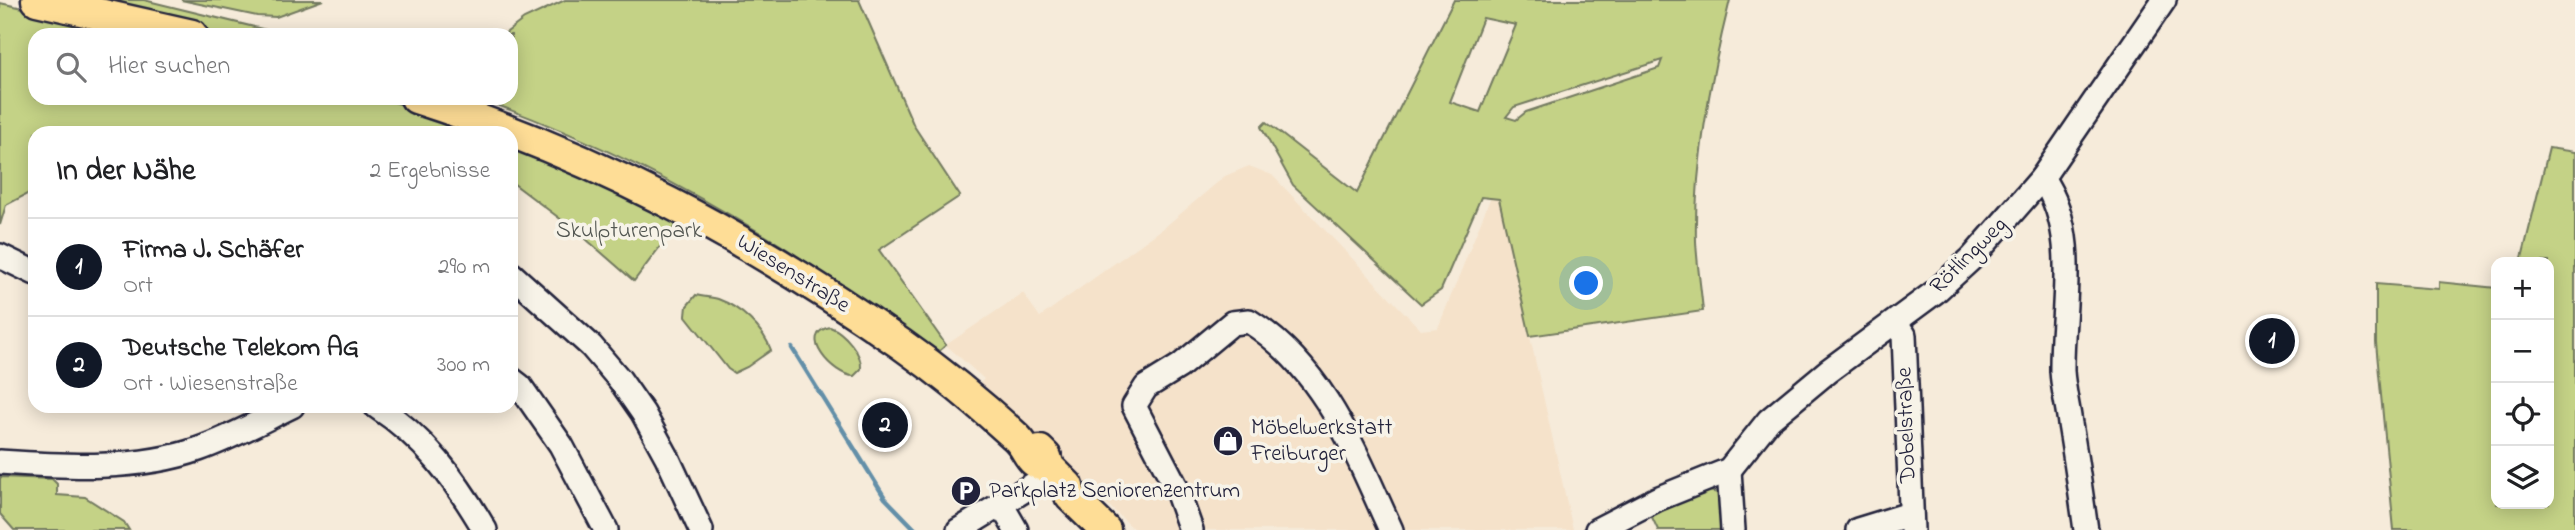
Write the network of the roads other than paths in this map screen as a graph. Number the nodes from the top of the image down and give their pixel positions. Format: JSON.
{"nodes":[{"id":1,"x":37,"y":0,"type":"edge"},
{"id":2,"x":2164,"y":0,"type":"edge"},
{"id":3,"x":161,"y":28,"type":"edge"},
{"id":4,"x":435,"y":105,"type":"edge"},
{"id":5,"x":492,"y":126,"type":"edge"},
{"id":6,"x":518,"y":135,"type":"edge"},
{"id":7,"x":2042,"y":178,"type":"junction"},
{"id":8,"x":0,"y":256,"type":"edge"},
{"id":9,"x":28,"y":270,"type":"edge"},
{"id":10,"x":518,"y":280,"type":"edge"},
{"id":11,"x":1895,"y":323,"type":"junction"},
{"id":12,"x":518,"y":384,"type":"edge"},
{"id":13,"x":277,"y":413,"type":"edge"},
{"id":14,"x":386,"y":413,"type":"edge"},
{"id":15,"x":0,"y":462,"type":"edge"},
{"id":16,"x":1729,"y":470,"type":"junction"},
{"id":17,"x":1057,"y":475,"type":"junction"},
{"id":18,"x":1001,"y":504,"type":"junction"},
{"id":19,"x":1911,"y":522,"type":"edge"},
{"id":20,"x":478,"y":527,"type":"edge"},
{"id":21,"x":606,"y":530,"type":"edge"},
{"id":22,"x":701,"y":530,"type":"edge"},
{"id":23,"x":959,"y":530,"type":"edge"},
{"id":24,"x":1016,"y":530,"type":"edge"},
{"id":25,"x":1105,"y":530,"type":"edge"},
{"id":26,"x":1122,"y":530,"type":"edge"},
{"id":27,"x":1191,"y":530,"type":"edge"},
{"id":28,"x":1391,"y":530,"type":"edge"},
{"id":29,"x":1597,"y":530,"type":"edge"},
{"id":30,"x":1733,"y":530,"type":"edge"},
{"id":31,"x":1858,"y":530,"type":"edge"},
{"id":32,"x":2086,"y":530,"type":"edge"}],
"edges":[{"from":1,"to":3,"type":"main road"},
{"from":2,"to":7,"type":"street","name":"Rötlingweg"},
{"from":4,"to":5,"type":"main road","name":"Wiesenstraße"},
{"from":6,"to":17,"type":"main road","name":"Wiesenstraße"},
{"from":7,"to":11,"type":"street","name":"Rötlingweg"},
{"from":7,"to":32,"type":"street"},
{"from":8,"to":9,"type":"street"},
{"from":10,"to":22,"type":"street"},
{"from":11,"to":16,"type":"street","name":"Rötlingweg"},
{"from":11,"to":19,"type":"street","name":"Dobelstraße"},
{"from":12,"to":21,"type":"street"},
{"from":13,"to":15,"type":"street"},
{"from":14,"to":20,"type":"street"},
{"from":16,"to":29,"type":"street"},
{"from":16,"to":30,"type":"street"},
{"from":17,"to":18,"type":"street"},
{"from":17,"to":25,"type":"main road","name":"Wiesenstraße"},
{"from":17,"to":26,"type":"main road","name":"Wiesenstraße"},
{"from":18,"to":23,"type":"street"},
{"from":18,"to":24,"type":"street"},
{"from":19,"to":31,"type":"street"},
{"from":27,"to":28,"type":"street"}]}
